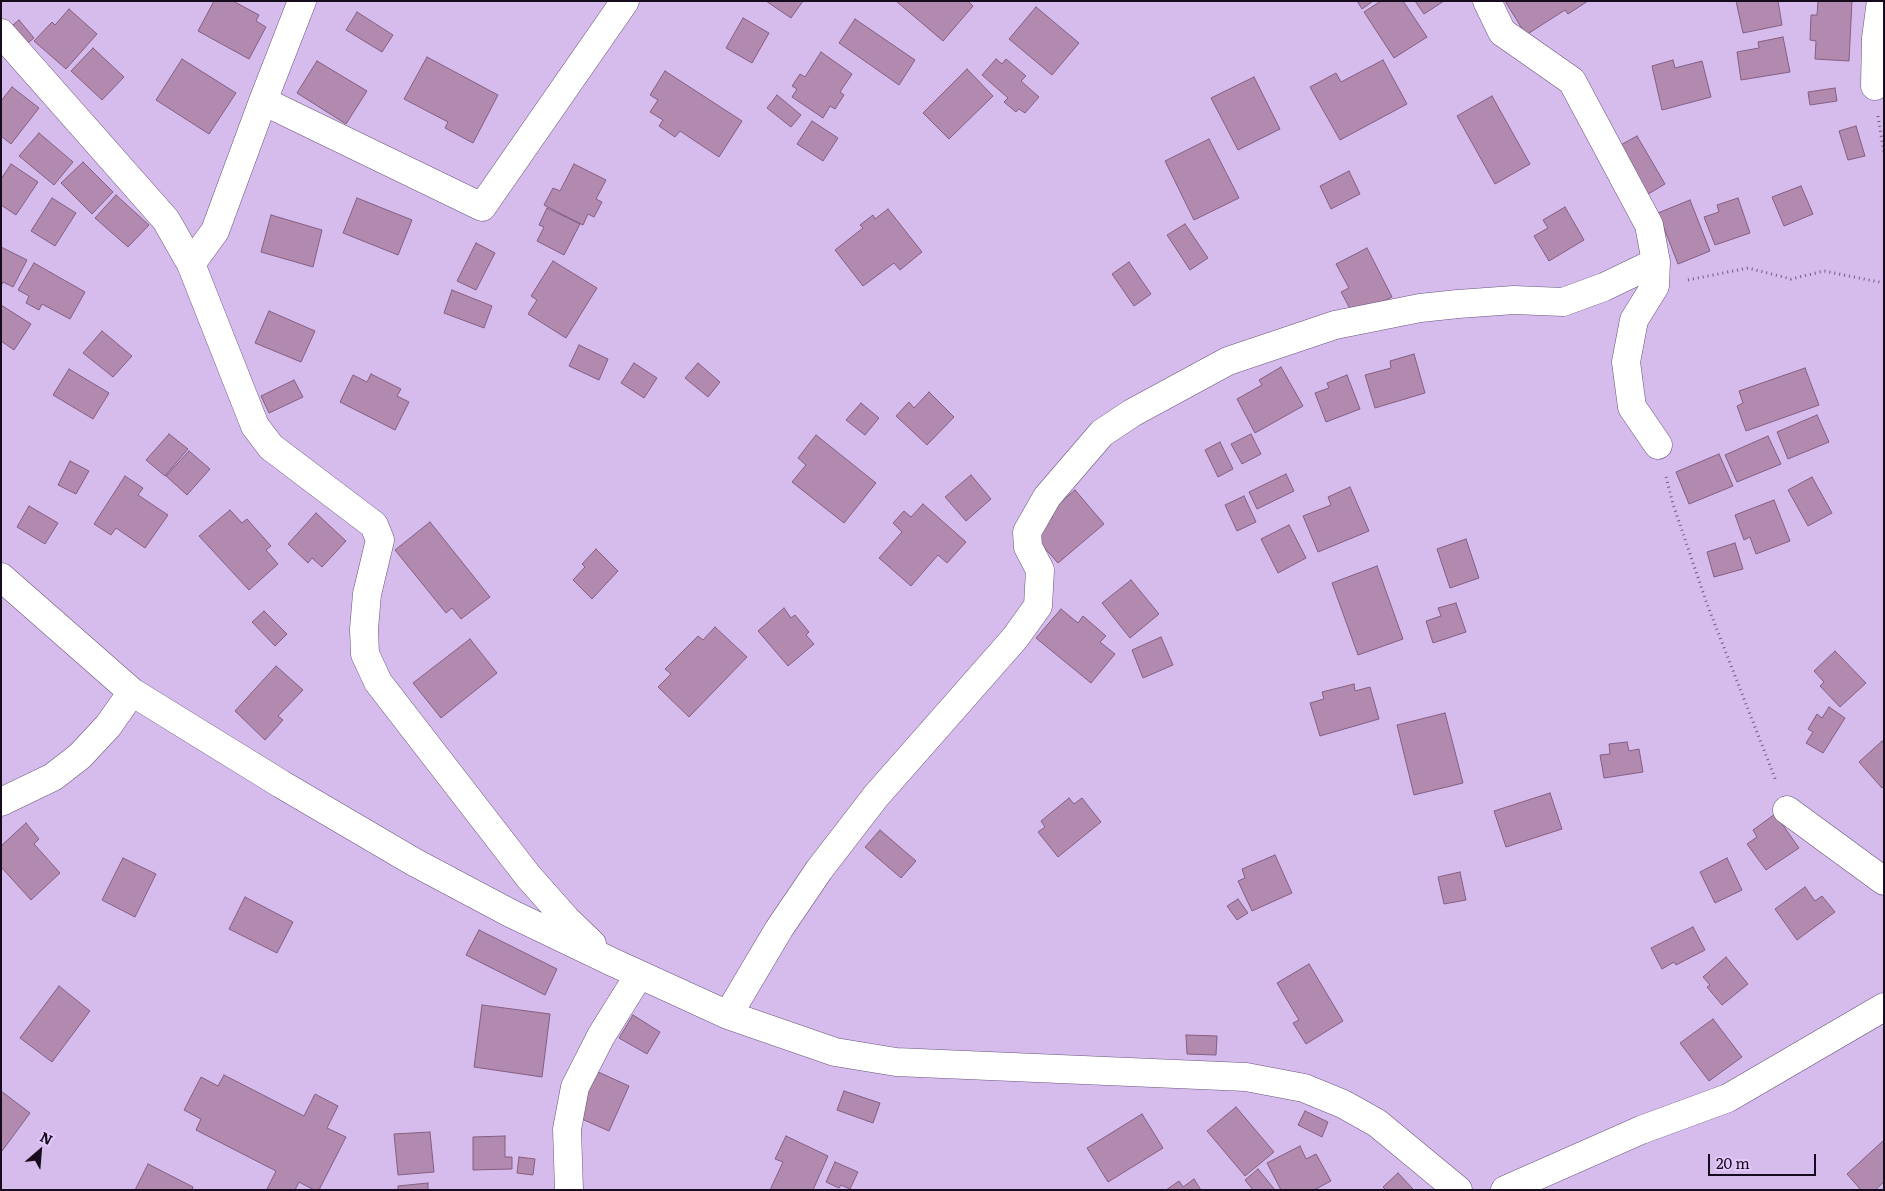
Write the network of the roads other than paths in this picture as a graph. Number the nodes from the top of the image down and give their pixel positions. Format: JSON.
{"nodes":[{"id":1,"x":302,"y":1,"type":"edge"},
{"id":2,"x":626,"y":1,"type":"edge"},
{"id":3,"x":1487,"y":1,"type":"edge"},
{"id":4,"x":1881,"y":1,"type":"edge"},
{"id":5,"x":1,"y":33,"type":"edge"},
{"id":6,"x":1875,"y":86,"type":"dead end"},
{"id":7,"x":263,"y":101,"type":"junction"},
{"id":8,"x":190,"y":264,"type":"junction"},
{"id":9,"x":1656,"y":274,"type":"junction"},
{"id":10,"x":1658,"y":445,"type":"road end"},
{"id":11,"x":1,"y":577,"type":"edge"},
{"id":12,"x":132,"y":692,"type":"junction"},
{"id":13,"x":1,"y":802,"type":"edge"},
{"id":14,"x":1787,"y":810,"type":"road end"},
{"id":15,"x":1884,"y":881,"type":"edge"},
{"id":16,"x":610,"y":961,"type":"junction"},
{"id":17,"x":639,"y":975,"type":"junction"},
{"id":18,"x":1884,"y":1006,"type":"edge"},
{"id":19,"x":728,"y":1015,"type":"junction"},
{"id":20,"x":569,"y":1190,"type":"edge"},
{"id":21,"x":1458,"y":1190,"type":"edge"},
{"id":22,"x":1505,"y":1190,"type":"edge"}],
"edges":[{"from":1,"to":7,"type":"street"},
{"from":2,"to":7,"type":"street"},
{"from":3,"to":9,"type":"street"},
{"from":4,"to":6,"type":"street"},
{"from":5,"to":8,"type":"street"},
{"from":7,"to":8,"type":"street"},
{"from":8,"to":16,"type":"street"},
{"from":9,"to":10,"type":"street"},
{"from":9,"to":19,"type":"street"},
{"from":11,"to":12,"type":"street"},
{"from":12,"to":13,"type":"street"},
{"from":12,"to":16,"type":"street"},
{"from":14,"to":15,"type":"street"},
{"from":16,"to":17,"type":"street"},
{"from":17,"to":19,"type":"street"},
{"from":17,"to":20,"type":"street"},
{"from":18,"to":22,"type":"street"},
{"from":19,"to":21,"type":"street"}]}
